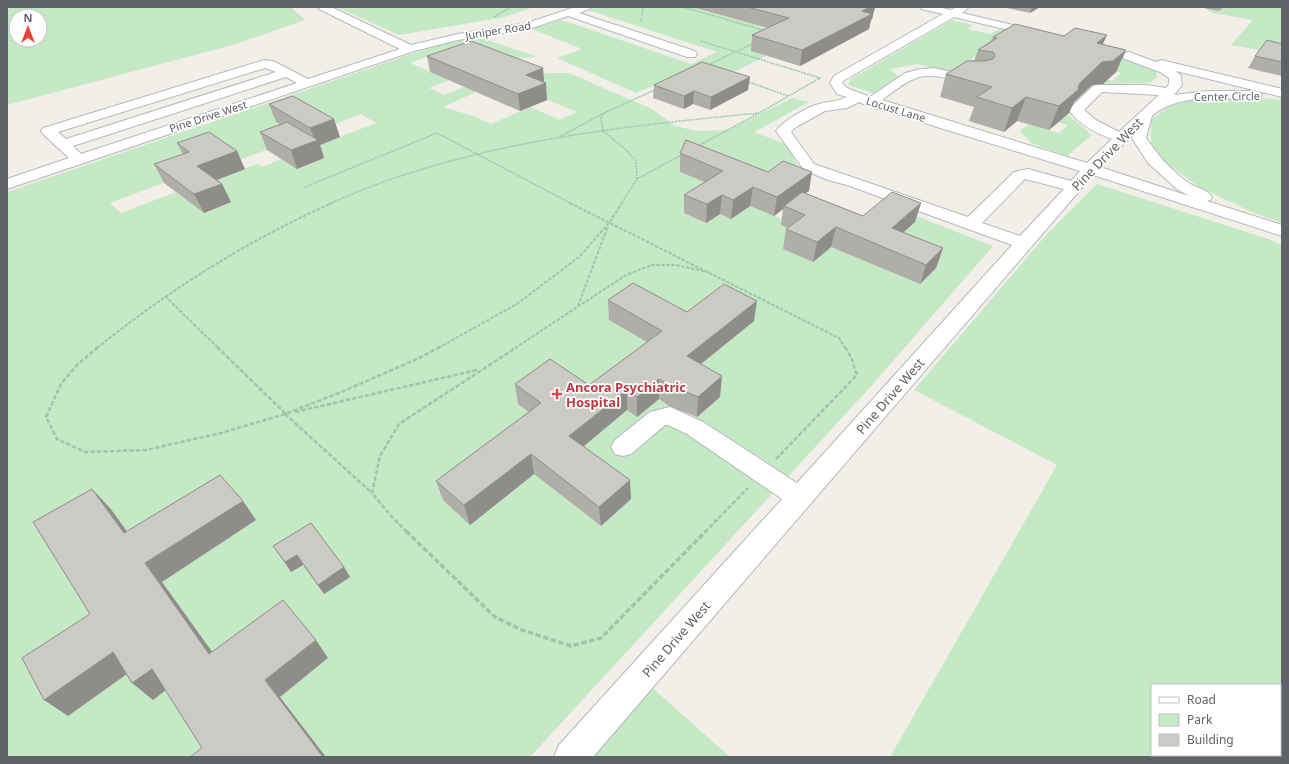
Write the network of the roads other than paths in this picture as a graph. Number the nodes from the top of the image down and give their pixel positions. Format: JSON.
{"nodes":[{"id":1,"x":323,"y":7,"type":"edge"},
{"id":2,"x":584,"y":7,"type":"edge"},
{"id":3,"x":925,"y":7,"type":"edge"},
{"id":4,"x":958,"y":10,"type":"edge"},
{"id":5,"x":569,"y":13,"type":"junction"},
{"id":6,"x":1049,"y":37,"type":"edge"},
{"id":7,"x":410,"y":49,"type":"junction"},
{"id":8,"x":1115,"y":53,"type":"edge"},
{"id":9,"x":691,"y":54,"type":"dead end"},
{"id":10,"x":1170,"y":68,"type":"junction"},
{"id":11,"x":287,"y":73,"type":"junction"},
{"id":12,"x":980,"y":78,"type":"edge"},
{"id":13,"x":307,"y":83,"type":"junction"},
{"id":14,"x":1169,"y":92,"type":"junction"},
{"id":15,"x":1282,"y":93,"type":"edge"},
{"id":16,"x":1282,"y":98,"type":"edge"},
{"id":17,"x":864,"y":100,"type":"junction"},
{"id":18,"x":1146,"y":113,"type":"junction"},
{"id":19,"x":1121,"y":138,"type":"junction"},
{"id":20,"x":63,"y":145,"type":"junction"},
{"id":21,"x":78,"y":159,"type":"junction"},
{"id":22,"x":1082,"y":178,"type":"junction"},
{"id":23,"x":7,"y":184,"type":"edge"},
{"id":24,"x":1245,"y":220,"type":"junction"},
{"id":25,"x":971,"y":224,"type":"junction"},
{"id":26,"x":1282,"y":231,"type":"edge"},
{"id":27,"x":1024,"y":244,"type":"junction"},
{"id":28,"x":623,"y":447,"type":"dead end"},
{"id":29,"x":800,"y":498,"type":"junction"},
{"id":30,"x":572,"y":757,"type":"edge"}],
"edges":[{"from":1,"to":7,"type":"lane"},
{"from":2,"to":5,"type":"lane","name":"Juniper Road"},
{"from":3,"to":4,"type":"lane"},
{"from":4,"to":6,"type":"lane"},
{"from":4,"to":17,"type":"lane","name":"Locust Lane"},
{"from":5,"to":7,"type":"lane","name":"Juniper Road"},
{"from":5,"to":9,"type":"lane"},
{"from":7,"to":13,"type":"lane","name":"Pine Drive West"},
{"from":8,"to":10,"type":"lane"},
{"from":10,"to":14,"type":"lane"},
{"from":10,"to":15,"type":"lane","name":"Center Circle"},
{"from":11,"to":13,"type":"lane"},
{"from":11,"to":20,"type":"lane"},
{"from":11,"to":20,"type":"lane"},
{"from":12,"to":17,"type":"lane"},
{"from":13,"to":21,"type":"lane","name":"Pine Drive West"},
{"from":14,"to":18,"type":"lane","name":"Pine Drive West"},
{"from":14,"to":19,"type":"lane"},
{"from":16,"to":18,"type":"lane","name":"Center Circle"},
{"from":17,"to":22,"type":"lane","name":"Locust Lane"},
{"from":17,"to":25,"type":"lane"},
{"from":18,"to":19,"type":"lane","name":"Pine Drive West"},
{"from":18,"to":24,"type":"lane"},
{"from":19,"to":22,"type":"lane","name":"Pine Drive West"},
{"from":20,"to":21,"type":"lane"},
{"from":21,"to":23,"type":"lane","name":"Pine Drive West"},
{"from":22,"to":24,"type":"lane"},
{"from":22,"to":25,"type":"lane"},
{"from":22,"to":27,"type":"lane","name":"Pine Drive West"},
{"from":24,"to":26,"type":"lane"},
{"from":25,"to":27,"type":"lane"},
{"from":27,"to":29,"type":"lane","name":"Pine Drive West"},
{"from":28,"to":29,"type":"lane"},
{"from":29,"to":30,"type":"lane","name":"Pine Drive West"}]}
